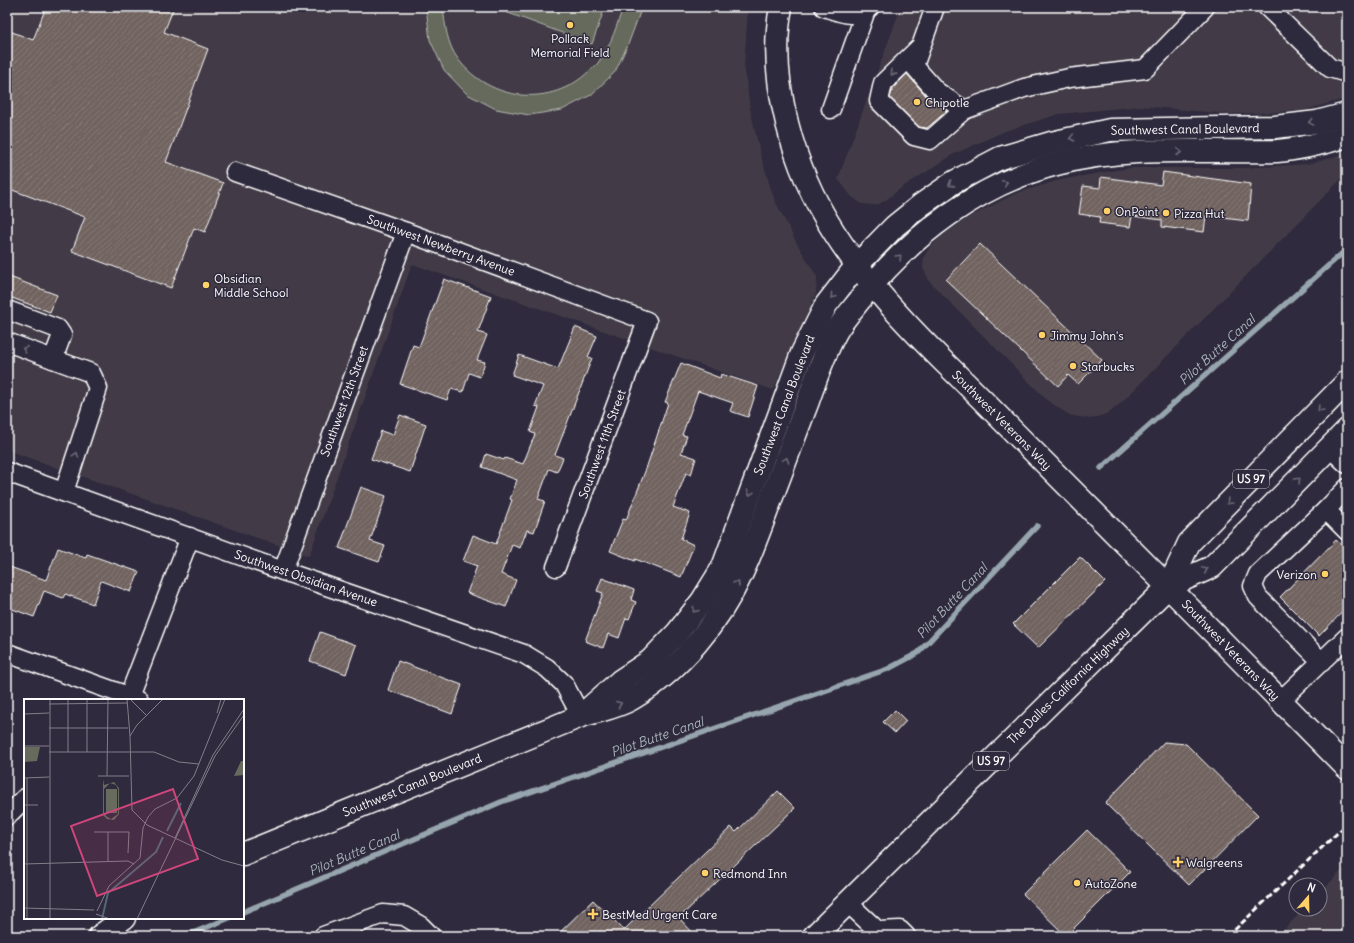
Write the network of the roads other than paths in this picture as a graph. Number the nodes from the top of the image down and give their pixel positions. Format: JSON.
{"nodes":[{"id":1,"x":781,"y":7,"type":"edge"},
{"id":2,"x":824,"y":7,"type":"edge"},
{"id":3,"x":935,"y":7,"type":"edge"},
{"id":4,"x":1205,"y":7,"type":"edge"},
{"id":5,"x":1266,"y":7,"type":"edge"},
{"id":6,"x":867,"y":10,"type":"edge"},
{"id":7,"x":921,"y":47,"type":"junction"},
{"id":8,"x":1347,"y":73,"type":"edge"},
{"id":9,"x":831,"y":109,"type":"dead end"},
{"id":10,"x":964,"y":110,"type":"junction"},
{"id":11,"x":1347,"y":114,"type":"edge"},
{"id":12,"x":1347,"y":136,"type":"edge"},
{"id":13,"x":235,"y":172,"type":"dead end"},
{"id":14,"x":406,"y":232,"type":"junction"},
{"id":15,"x":857,"y":265,"type":"junction"},
{"id":16,"x":872,"y":285,"type":"junction"},
{"id":17,"x":7,"y":310,"type":"edge"},
{"id":18,"x":647,"y":321,"type":"joint"},
{"id":19,"x":7,"y":342,"type":"edge"},
{"id":20,"x":53,"y":359,"type":"junction"},
{"id":21,"x":1347,"y":382,"type":"edge"},
{"id":22,"x":1347,"y":430,"type":"edge"},
{"id":23,"x":1330,"y":448,"type":"junction"},
{"id":24,"x":1347,"y":464,"type":"edge"},
{"id":25,"x":7,"y":472,"type":"edge"},
{"id":26,"x":1347,"y":488,"type":"edge"},
{"id":27,"x":64,"y":492,"type":"junction"},
{"id":28,"x":1326,"y":510,"type":"junction"},
{"id":29,"x":1347,"y":531,"type":"edge"},
{"id":30,"x":190,"y":538,"type":"junction"},
{"id":31,"x":556,"y":567,"type":"dead end"},
{"id":32,"x":282,"y":570,"type":"junction"},
{"id":33,"x":1169,"y":586,"type":"junction"},
{"id":34,"x":1347,"y":637,"type":"edge"},
{"id":35,"x":7,"y":653,"type":"edge"},
{"id":36,"x":1322,"y":662,"type":"junction"},
{"id":37,"x":132,"y":699,"type":"edge"},
{"id":38,"x":1281,"y":700,"type":"junction"},
{"id":39,"x":582,"y":716,"type":"junction"},
{"id":40,"x":1347,"y":768,"type":"edge"},
{"id":41,"x":24,"y":799,"type":"edge"},
{"id":42,"x":7,"y":816,"type":"edge"},
{"id":43,"x":244,"y":854,"type":"edge"},
{"id":44,"x":848,"y":903,"type":"junction"},
{"id":45,"x":123,"y":919,"type":"edge"},
{"id":46,"x":100,"y":936,"type":"edge"},
{"id":47,"x":323,"y":936,"type":"edge"},
{"id":48,"x":431,"y":936,"type":"edge"},
{"id":49,"x":814,"y":936,"type":"edge"},
{"id":50,"x":906,"y":936,"type":"edge"}],
"edges":[{"from":1,"to":15,"type":"main road","name":"Southwest Veterans Way"},
{"from":2,"to":6,"type":"street"},
{"from":3,"to":7,"type":"street"},
{"from":4,"to":10,"type":"street"},
{"from":5,"to":8,"type":"street"},
{"from":6,"to":9,"type":"street"},
{"from":7,"to":10,"type":"street"},
{"from":7,"to":10,"type":"street","one_way":true},
{"from":11,"to":15,"type":"main road","name":"Southwest Canal Boulevard","one_way":true},
{"from":16,"to":12,"type":"main road","name":"Southwest Canal Boulevard","one_way":true},
{"from":13,"to":14,"type":"street","name":"Southwest Newberry Avenue"},
{"from":14,"to":18,"type":"street","name":"Southwest Newberry Avenue"},
{"from":14,"to":32,"type":"street","name":"Southwest 12th Street"},
{"from":15,"to":16,"type":"main road","name":"Southwest Veterans Way"},
{"from":15,"to":39,"type":"main road","name":"Southwest Canal Boulevard","one_way":true},
{"from":16,"to":33,"type":"main road","name":"Southwest Veterans Way"},
{"from":39,"to":16,"type":"main road","name":"Southwest Canal Boulevard","one_way":true},
{"from":17,"to":20,"type":"street"},
{"from":18,"to":31,"type":"street","name":"Southwest 11th Street"},
{"from":20,"to":19,"type":"street","one_way":true},
{"from":27,"to":20,"type":"street","one_way":true},
{"from":21,"to":33,"type":"main road","name":"The Dalles-California Highway","number":"US 97","one_way":true},
{"from":22,"to":23,"type":"main road","name":"The Dalles-California Highway","number":"US 97"},
{"from":23,"to":24,"type":"street"},
{"from":33,"to":23,"type":"main road","name":"The Dalles-California Highway","number":"US 97","one_way":true},
{"from":25,"to":27,"type":"street","name":"Southwest Obsidian Avenue"},
{"from":26,"to":28,"type":"street"},
{"from":27,"to":30,"type":"street","name":"Southwest Obsidian Avenue"},
{"from":28,"to":29,"type":"street"},
{"from":28,"to":36,"type":"street"},
{"from":30,"to":32,"type":"street","name":"Southwest Obsidian Avenue"},
{"from":30,"to":37,"type":"street"},
{"from":32,"to":39,"type":"street","name":"Southwest Obsidian Avenue"},
{"from":33,"to":38,"type":"main road","name":"Southwest Veterans Way"},
{"from":33,"to":44,"type":"main road","name":"The Dalles-California Highway","number":"US 97"},
{"from":34,"to":36,"type":"street"},
{"from":35,"to":37,"type":"street"},
{"from":36,"to":38,"type":"street"},
{"from":38,"to":40,"type":"main road","name":"Southwest Veterans Way"},
{"from":39,"to":43,"type":"main road","name":"Southwest Canal Boulevard"},
{"from":41,"to":42,"type":"street"},
{"from":44,"to":49,"type":"main road","name":"The Dalles-California Highway","number":"US 97"},
{"from":44,"to":50,"type":"street"},
{"from":45,"to":46,"type":"main road"},
{"from":47,"to":48,"type":"street"}]}
